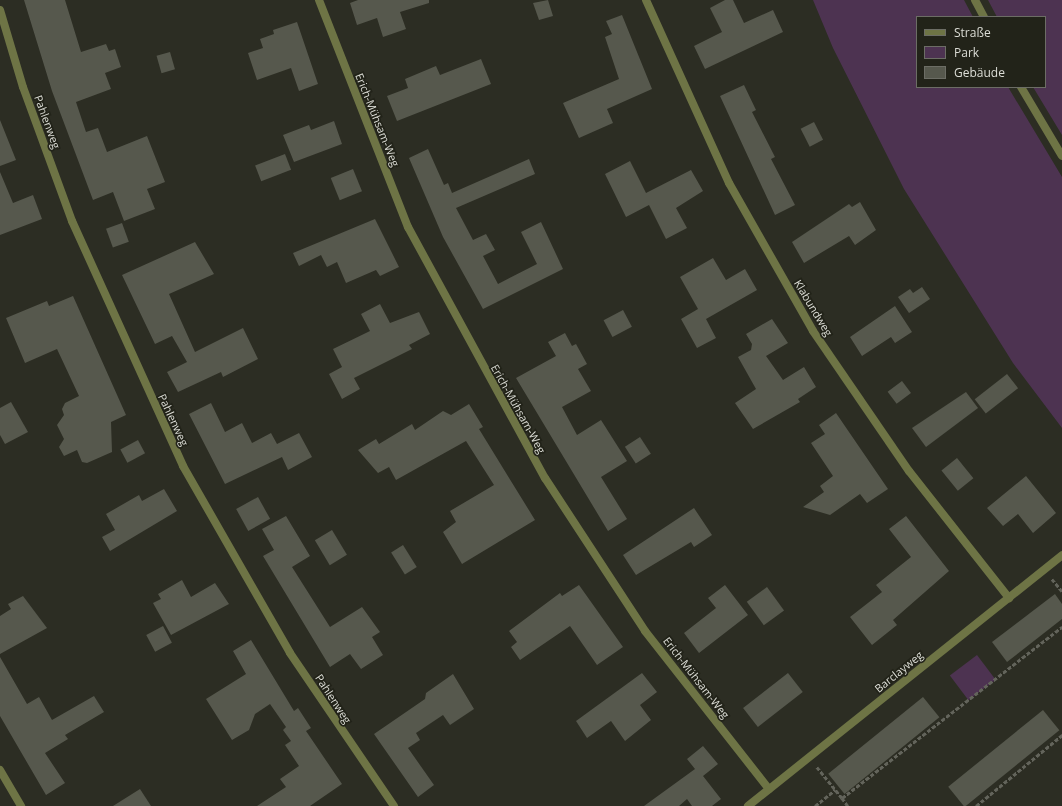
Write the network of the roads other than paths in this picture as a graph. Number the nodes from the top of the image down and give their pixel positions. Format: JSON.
{"nodes":[{"id":1,"x":319,"y":0,"type":"edge"},
{"id":2,"x":646,"y":0,"type":"edge"},
{"id":3,"x":975,"y":0,"type":"edge"},
{"id":4,"x":0,"y":10,"type":"edge"},
{"id":5,"x":983,"y":16,"type":"edge"},
{"id":6,"x":1022,"y":88,"type":"edge"},
{"id":7,"x":1062,"y":156,"type":"edge"},
{"id":8,"x":1062,"y":555,"type":"edge"},
{"id":9,"x":1009,"y":598,"type":"junction"},
{"id":10,"x":0,"y":770,"type":"edge"},
{"id":11,"x":769,"y":789,"type":"junction"},
{"id":12,"x":21,"y":806,"type":"edge"},
{"id":13,"x":394,"y":806,"type":"edge"},
{"id":14,"x":748,"y":806,"type":"edge"}],
"edges":[{"from":1,"to":11,"type":"street","name":"Erich-Mühsam-Weg"},
{"from":2,"to":9,"type":"street","name":"Klabundweg"},
{"from":3,"to":5,"type":"street"},
{"from":4,"to":13,"type":"street","name":"Pahlenweg"},
{"from":6,"to":7,"type":"street"},
{"from":8,"to":9,"type":"street","name":"Barclayweg"},
{"from":9,"to":11,"type":"street","name":"Barclayweg"},
{"from":10,"to":12,"type":"street"},
{"from":11,"to":14,"type":"street","name":"Barclayweg"}]}
